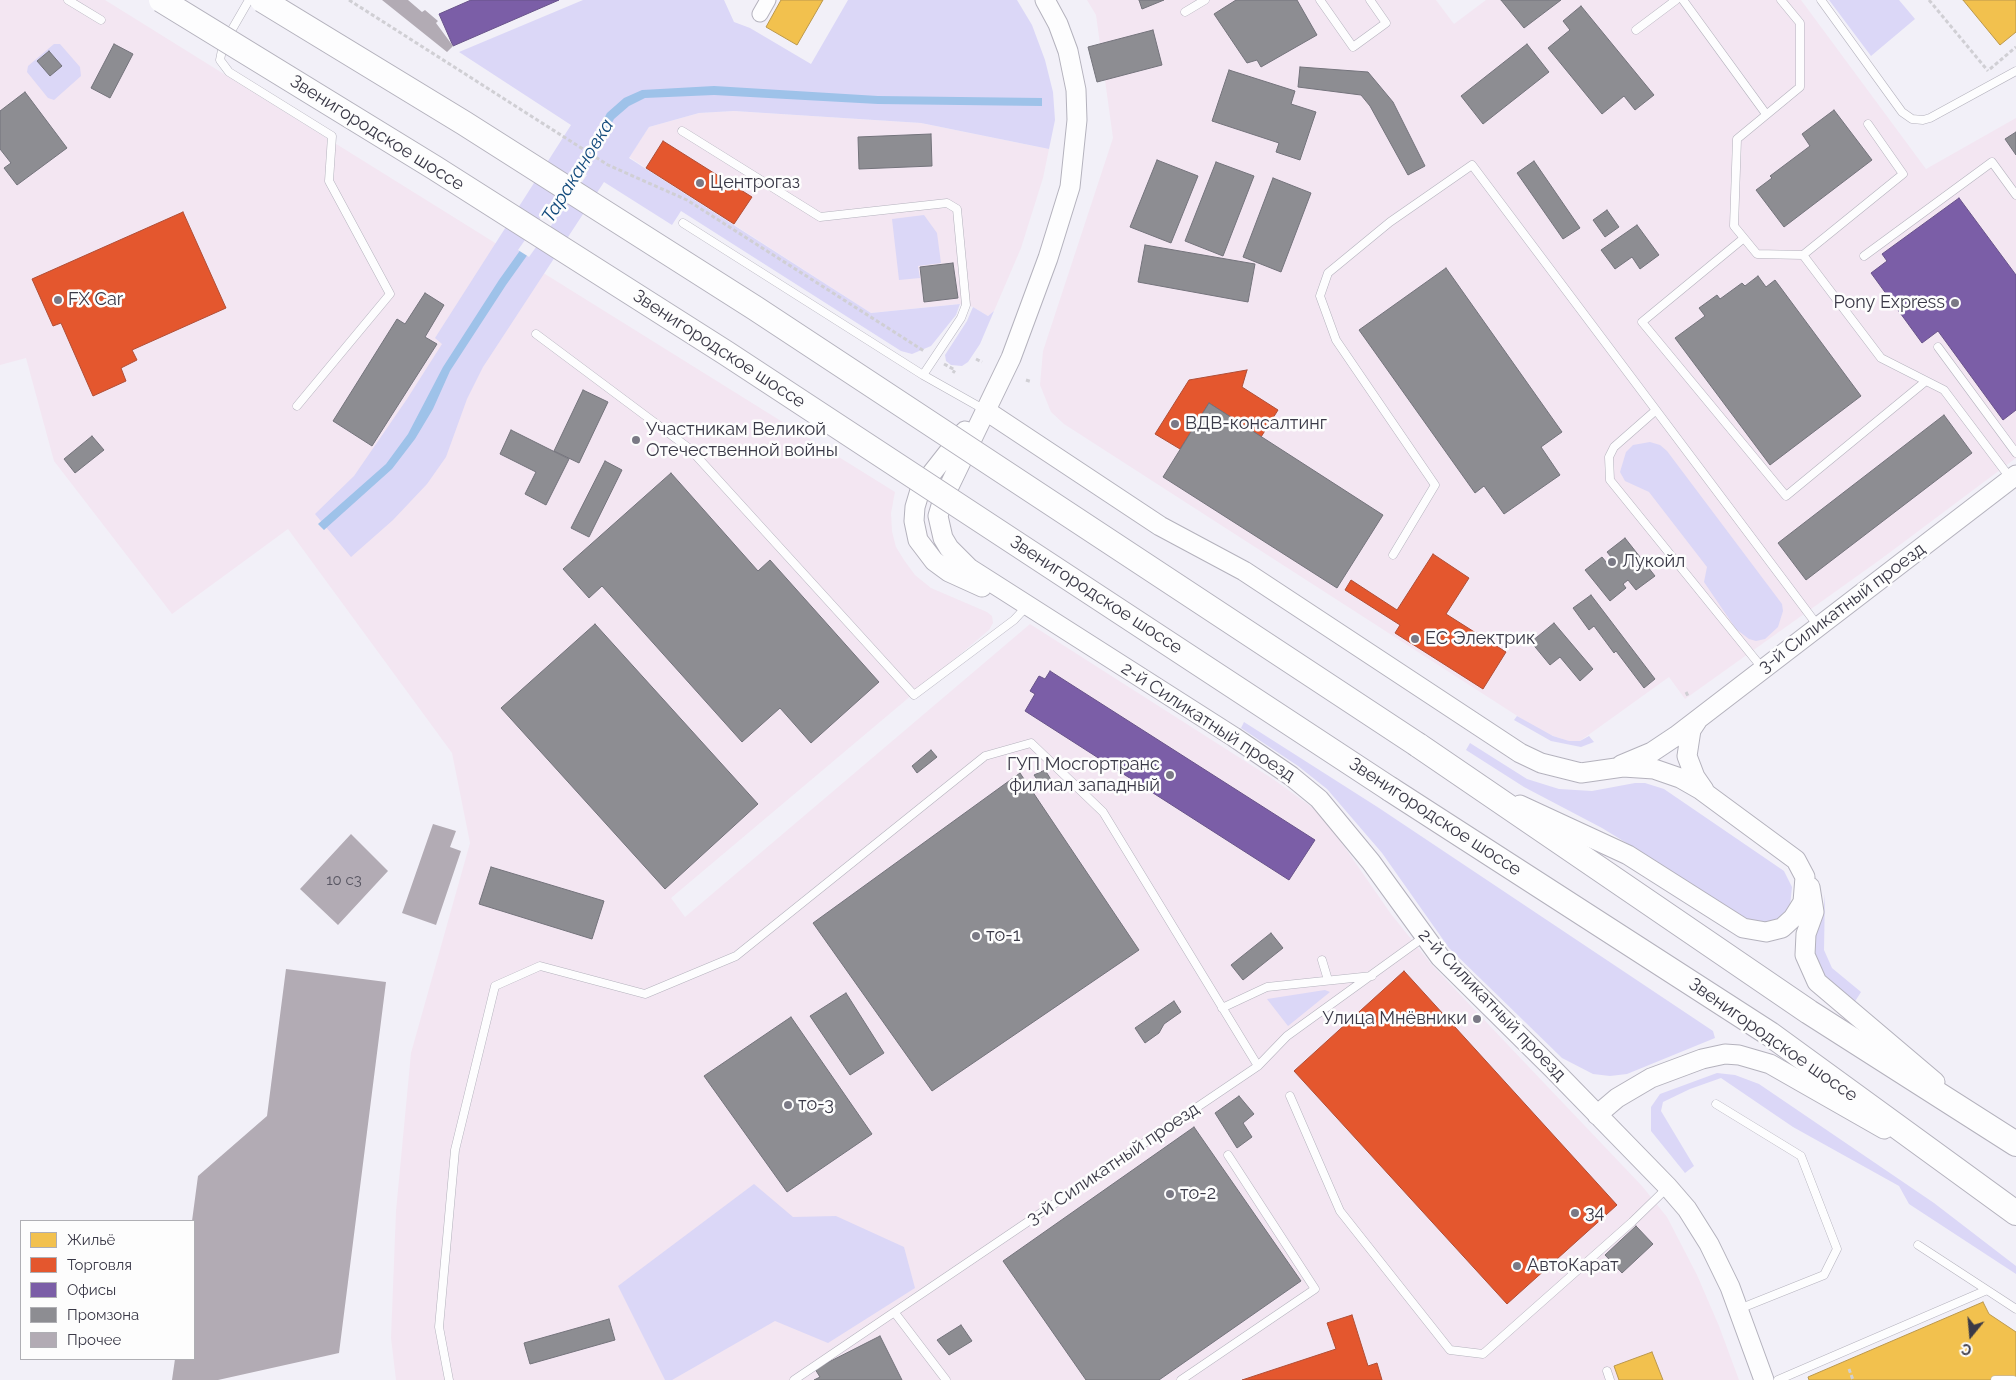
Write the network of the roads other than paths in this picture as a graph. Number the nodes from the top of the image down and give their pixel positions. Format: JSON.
{"nodes":[{"id":1,"x":68,"y":0,"type":"edge"},
{"id":2,"x":161,"y":0,"type":"edge"},
{"id":3,"x":249,"y":0,"type":"edge"},
{"id":4,"x":262,"y":0,"type":"edge"},
{"id":5,"x":768,"y":0,"type":"edge"},
{"id":6,"x":1046,"y":0,"type":"edge"},
{"id":7,"x":1205,"y":0,"type":"edge"},
{"id":8,"x":1320,"y":0,"type":"edge"},
{"id":9,"x":1370,"y":0,"type":"edge"},
{"id":10,"x":1676,"y":0,"type":"edge"},
{"id":11,"x":1683,"y":0,"type":"edge"},
{"id":12,"x":1781,"y":0,"type":"edge"},
{"id":13,"x":1821,"y":0,"type":"edge"},
{"id":14,"x":1185,"y":12,"type":"dead end"},
{"id":15,"x":760,"y":14,"type":"dead end"},
{"id":16,"x":101,"y":20,"type":"dead end"},
{"id":17,"x":1636,"y":30,"type":"dead end"},
{"id":18,"x":2016,"y":71,"type":"edge"},
{"id":19,"x":1766,"y":114,"type":"junction"},
{"id":20,"x":1868,"y":124,"type":"dead end"},
{"id":21,"x":682,"y":131,"type":"dead end"},
{"id":22,"x":2016,"y":195,"type":"edge"},
{"id":23,"x":683,"y":222,"type":"dead end"},
{"id":24,"x":1744,"y":238,"type":"junction"},
{"id":25,"x":1803,"y":256,"type":"junction"},
{"id":26,"x":1864,"y":256,"type":"dead end"},
{"id":27,"x":536,"y":334,"type":"dead end"},
{"id":28,"x":1938,"y":348,"type":"dead end"},
{"id":29,"x":923,"y":375,"type":"junction"},
{"id":30,"x":1926,"y":381,"type":"junction"},
{"id":31,"x":297,"y":406,"type":"dead end"},
{"id":32,"x":984,"y":410,"type":"junction"},
{"id":33,"x":1655,"y":411,"type":"junction"},
{"id":34,"x":2016,"y":453,"type":"edge"},
{"id":35,"x":2013,"y":477,"type":"edge"},
{"id":36,"x":1393,"y":555,"type":"dead end"},
{"id":37,"x":1027,"y":606,"type":"junction"},
{"id":38,"x":1819,"y":628,"type":"junction"},
{"id":39,"x":1763,"y":669,"type":"junction"},
{"id":40,"x":1702,"y":714,"type":"junction"},
{"id":41,"x":1454,"y":769,"type":"junction"},
{"id":42,"x":1610,"y":769,"type":"junction"},
{"id":43,"x":1710,"y":796,"type":"junction"},
{"id":44,"x":1805,"y":877,"type":"junction"},
{"id":45,"x":1424,"y":937,"type":"junction"},
{"id":46,"x":1322,"y":960,"type":"dead end"},
{"id":47,"x":1372,"y":976,"type":"junction"},
{"id":48,"x":1328,"y":980,"type":"junction"},
{"id":49,"x":1222,"y":1008,"type":"junction"},
{"id":50,"x":1258,"y":1066,"type":"junction"},
{"id":51,"x":1290,"y":1096,"type":"dead end"},
{"id":52,"x":1716,"y":1104,"type":"dead end"},
{"id":53,"x":1597,"y":1115,"type":"junction"},
{"id":54,"x":1986,"y":1124,"type":"junction"},
{"id":55,"x":2016,"y":1144,"type":"edge"},
{"id":56,"x":1228,"y":1155,"type":"dead end"},
{"id":57,"x":1957,"y":1171,"type":"junction"},
{"id":58,"x":1668,"y":1187,"type":"junction"},
{"id":59,"x":2016,"y":1213,"type":"edge"},
{"id":60,"x":1918,"y":1246,"type":"dead end"},
{"id":61,"x":1987,"y":1290,"type":"junction"},
{"id":62,"x":2016,"y":1309,"type":"edge"},
{"id":63,"x":1740,"y":1310,"type":"junction"},
{"id":64,"x":895,"y":1313,"type":"junction"},
{"id":65,"x":1864,"y":1343,"type":"junction"},
{"id":66,"x":1868,"y":1352,"type":"dead end"},
{"id":67,"x":1607,"y":1371,"type":"dead end"},
{"id":68,"x":449,"y":1380,"type":"edge"},
{"id":69,"x":795,"y":1380,"type":"edge"},
{"id":70,"x":946,"y":1380,"type":"edge"},
{"id":71,"x":1181,"y":1380,"type":"edge"},
{"id":72,"x":1610,"y":1380,"type":"edge"},
{"id":73,"x":1764,"y":1380,"type":"edge"},
{"id":74,"x":1778,"y":1380,"type":"edge"},
{"id":75,"x":1995,"y":1380,"type":"edge"},
{"id":76,"x":2013,"y":1380,"type":"edge"}],
"edges":[{"from":1,"to":16,"type":"lane"},
{"from":2,"to":57,"type":"main road","name":"Звенигородское шоссе","bridge":true},
{"from":3,"to":31,"type":"lane"},
{"from":4,"to":41,"type":"main road","bridge":true},
{"from":5,"to":15,"type":"street"},
{"from":6,"to":32,"type":"street","name":"2-й Силикатный проезд"},
{"from":7,"to":14,"type":"lane"},
{"from":8,"to":9,"type":"lane"},
{"from":10,"to":17,"type":"lane"},
{"from":11,"to":19,"type":"lane"},
{"from":12,"to":19,"type":"lane"},
{"from":13,"to":18,"type":"lane"},
{"from":19,"to":24,"type":"lane"},
{"from":20,"to":25,"type":"lane"},
{"from":21,"to":29,"type":"lane"},
{"from":22,"to":26,"type":"lane"},
{"from":23,"to":29,"type":"lane"},
{"from":24,"to":25,"type":"lane"},
{"from":24,"to":30,"type":"lane"},
{"from":25,"to":30,"type":"lane"},
{"from":27,"to":37,"type":"lane"},
{"from":28,"to":34,"type":"lane"},
{"from":29,"to":32,"type":"lane"},
{"from":30,"to":35,"type":"lane"},
{"from":32,"to":37,"type":"street","name":"2-й Силикатный проезд"},
{"from":32,"to":42,"type":"street"},
{"from":33,"to":36,"type":"lane"},
{"from":33,"to":38,"type":"lane"},
{"from":33,"to":39,"type":"lane"},
{"from":35,"to":38,"type":"street","name":"3-й Силикатный проезд"},
{"from":37,"to":45,"type":"street","name":"2-й Силикатный проезд"},
{"from":38,"to":39,"type":"street","name":"3-й Силикатный проезд"},
{"from":39,"to":40,"type":"street","name":"3-й Силикатный проезд"},
{"from":40,"to":42,"type":"street","name":"3-й Силикатный проезд"},
{"from":40,"to":43,"type":"street"},
{"from":41,"to":44,"type":"street"},
{"from":41,"to":54,"type":"main road"},
{"from":42,"to":43,"type":"street"},
{"from":43,"to":44,"type":"street"},
{"from":44,"to":54,"type":"street"},
{"from":45,"to":47,"type":"lane","name":"3-й Силикатный проезд"},
{"from":45,"to":53,"type":"street","name":"2-й Силикатный проезд"},
{"from":46,"to":48,"type":"lane"},
{"from":47,"to":48,"type":"lane"},
{"from":47,"to":50,"type":"lane","name":"3-й Силикатный проезд"},
{"from":48,"to":49,"type":"lane"},
{"from":49,"to":50,"type":"lane"},
{"from":49,"to":68,"type":"lane"},
{"from":50,"to":64,"type":"lane","name":"3-й Силикатный проезд"},
{"from":51,"to":58,"type":"lane"},
{"from":52,"to":63,"type":"lane"},
{"from":53,"to":57,"type":"street"},
{"from":53,"to":58,"type":"street","name":"2-й Силикатный проезд"},
{"from":54,"to":55,"type":"main road"},
{"from":56,"to":71,"type":"lane"},
{"from":57,"to":59,"type":"main road","name":"Звенигородское шоссе"},
{"from":58,"to":63,"type":"street","name":"2-й Силикатный проезд"},
{"from":60,"to":61,"type":"lane"},
{"from":61,"to":62,"type":"lane"},
{"from":61,"to":65,"type":"lane"},
{"from":63,"to":73,"type":"street","name":"2-й Силикатный проезд"},
{"from":64,"to":69,"type":"lane","name":"3-й Силикатный проезд"},
{"from":64,"to":70,"type":"lane"},
{"from":65,"to":66,"type":"lane"},
{"from":65,"to":74,"type":"lane"},
{"from":67,"to":72,"type":"lane"},
{"from":75,"to":76,"type":"lane"}]}
